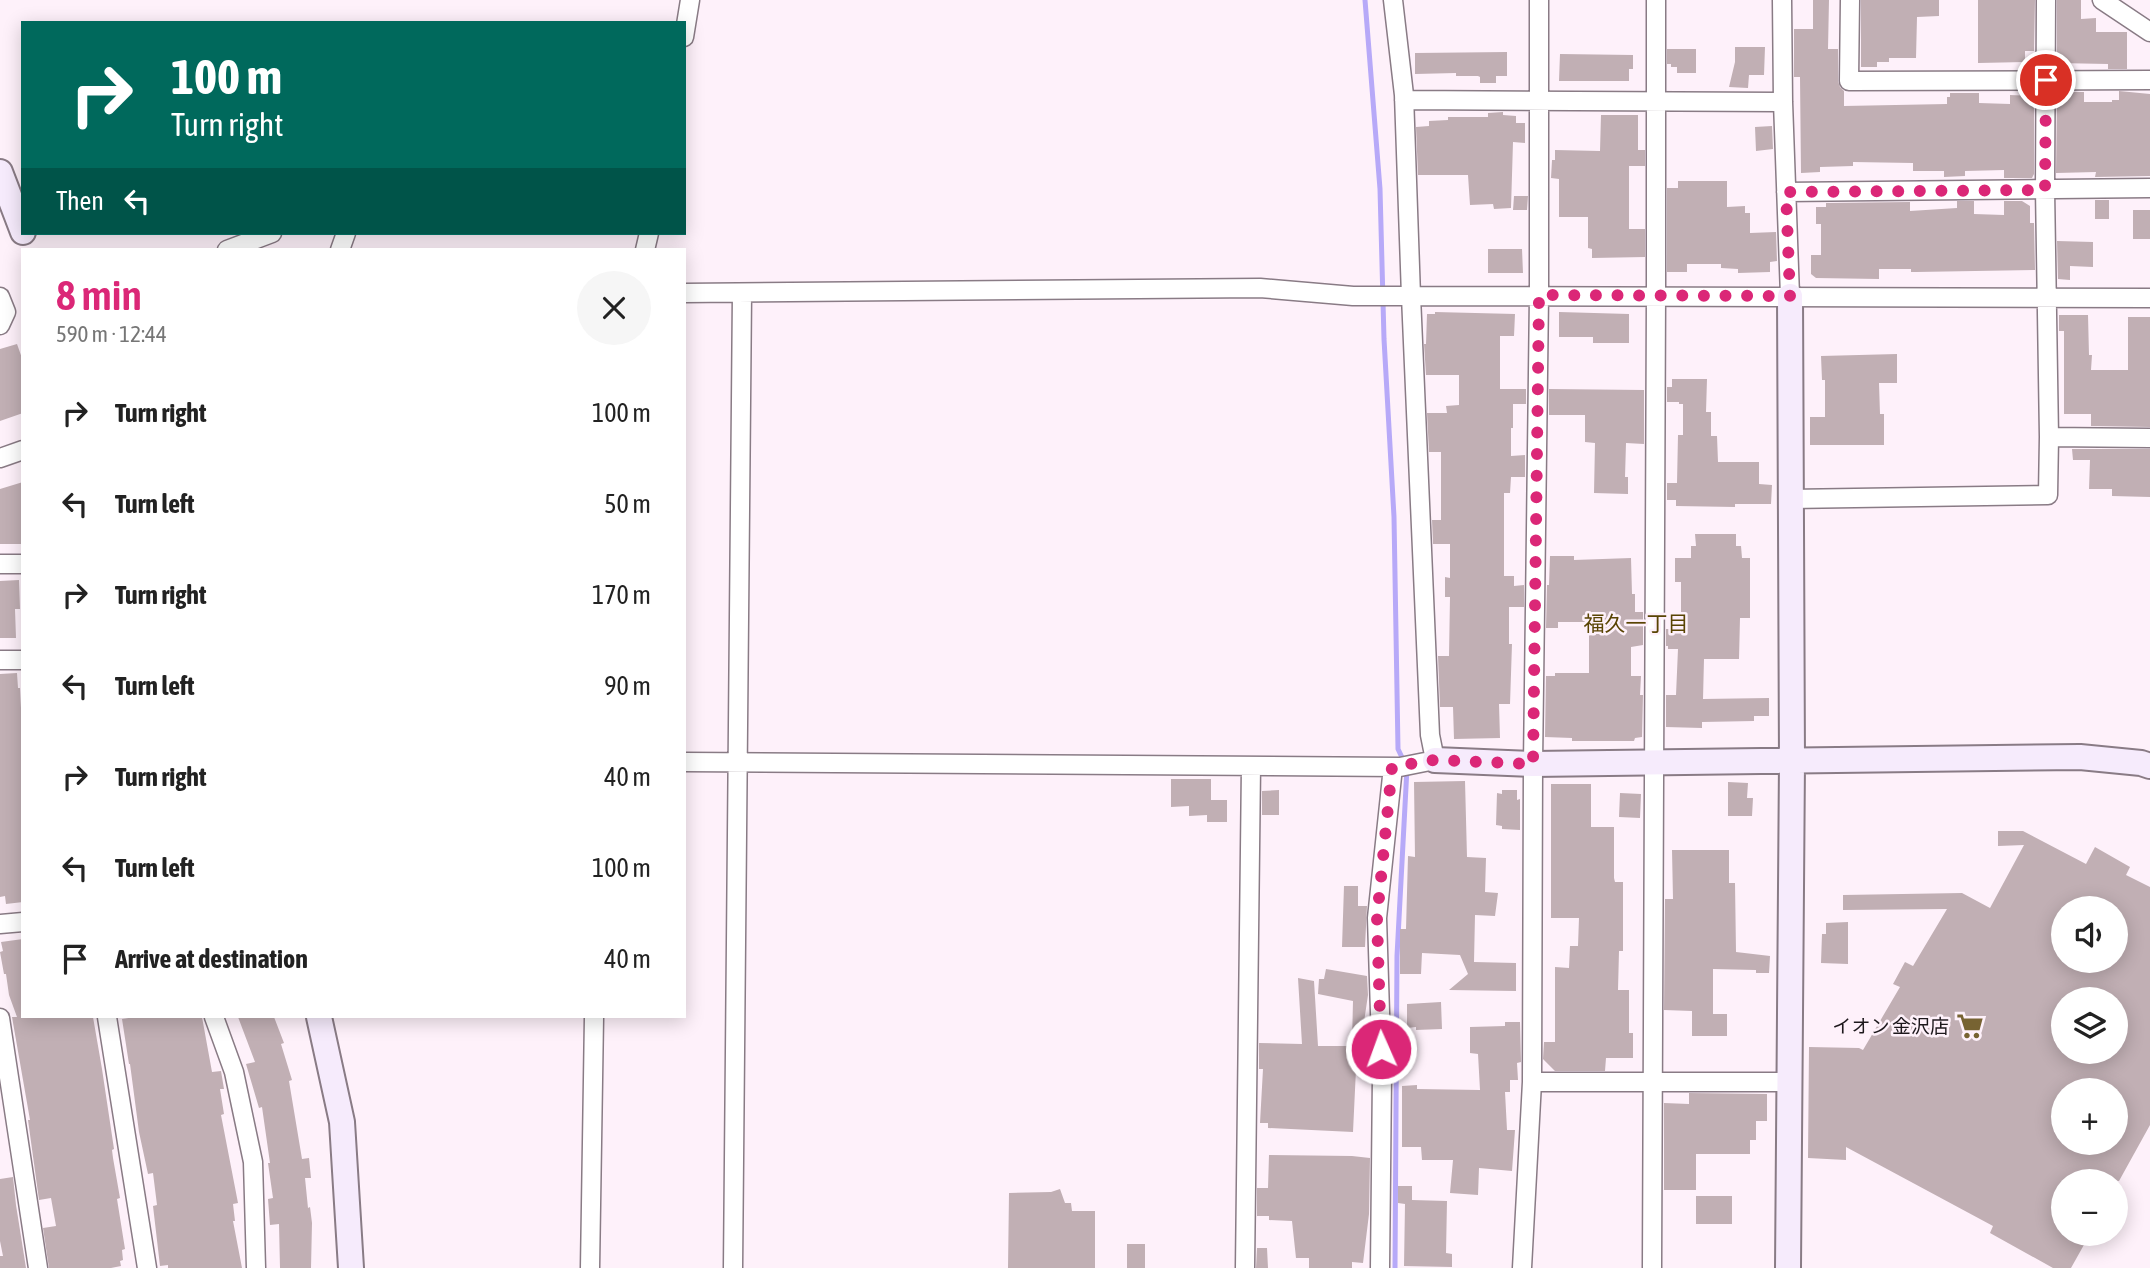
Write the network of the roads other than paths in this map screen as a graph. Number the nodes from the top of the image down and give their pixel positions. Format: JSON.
{"nodes":[{"id":1,"x":690,"y":0,"type":"edge"},
{"id":2,"x":1394,"y":0,"type":"edge"},
{"id":3,"x":1539,"y":0,"type":"edge"},
{"id":4,"x":1656,"y":0,"type":"edge"},
{"id":5,"x":1782,"y":0,"type":"edge"},
{"id":6,"x":1850,"y":0,"type":"edge"},
{"id":7,"x":2046,"y":0,"type":"edge"},
{"id":8,"x":2102,"y":0,"type":"edge"},
{"id":9,"x":686,"y":25,"type":"edge"},
{"id":10,"x":2150,"y":32,"type":"edge"},
{"id":11,"x":2046,"y":80,"type":"junction"},
{"id":12,"x":2150,"y":80,"type":"edge"},
{"id":13,"x":1404,"y":100,"type":"junction"},
{"id":14,"x":1540,"y":100,"type":"junction"},
{"id":15,"x":1656,"y":101,"type":"junction"},
{"id":16,"x":1783,"y":102,"type":"junction"},
{"id":17,"x":0,"y":173,"type":"edge"},
{"id":18,"x":2150,"y":188,"type":"edge"},
{"id":19,"x":2045,"y":190,"type":"junction"},
{"id":20,"x":1786,"y":192,"type":"junction"},
{"id":21,"x":21,"y":227,"type":"edge"},
{"id":22,"x":267,"y":235,"type":"edge"},
{"id":23,"x":232,"y":248,"type":"edge"},
{"id":24,"x":686,"y":293,"type":"edge"},
{"id":25,"x":742,"y":293,"type":"junction"},
{"id":26,"x":1539,"y":295,"type":"junction"},
{"id":27,"x":1656,"y":295,"type":"junction"},
{"id":28,"x":1406,"y":296,"type":"junction"},
{"id":29,"x":1790,"y":296,"type":"junction"},
{"id":30,"x":0,"y":298,"type":"edge"},
{"id":31,"x":2150,"y":298,"type":"edge"},
{"id":32,"x":2047,"y":299,"type":"junction"},
{"id":33,"x":0,"y":325,"type":"edge"},
{"id":34,"x":2049,"y":437,"type":"junction"},
{"id":35,"x":2150,"y":438,"type":"edge"},
{"id":36,"x":21,"y":451,"type":"edge"},
{"id":37,"x":0,"y":458,"type":"edge"},
{"id":38,"x":1790,"y":499,"type":"junction"},
{"id":39,"x":0,"y":564,"type":"edge"},
{"id":40,"x":21,"y":564,"type":"edge"},
{"id":41,"x":0,"y":660,"type":"edge"},
{"id":42,"x":21,"y":660,"type":"edge"},
{"id":43,"x":1429,"y":761,"type":"junction"},
{"id":44,"x":1792,"y":761,"type":"junction"},
{"id":45,"x":686,"y":762,"type":"edge"},
{"id":46,"x":738,"y":762,"type":"junction"},
{"id":47,"x":1654,"y":762,"type":"junction"},
{"id":48,"x":1533,"y":764,"type":"junction"},
{"id":49,"x":1251,"y":766,"type":"junction"},
{"id":50,"x":2150,"y":766,"type":"edge"},
{"id":51,"x":1396,"y":767,"type":"junction"},
{"id":52,"x":21,"y":922,"type":"edge"},
{"id":53,"x":0,"y":924,"type":"edge"},
{"id":54,"x":0,"y":1018,"type":"edge"},
{"id":55,"x":107,"y":1018,"type":"edge"},
{"id":56,"x":214,"y":1018,"type":"edge"},
{"id":57,"x":318,"y":1018,"type":"edge"},
{"id":58,"x":594,"y":1018,"type":"edge"},
{"id":59,"x":1653,"y":1081,"type":"junction"},
{"id":60,"x":1532,"y":1082,"type":"junction"},
{"id":61,"x":1790,"y":1082,"type":"junction"},
{"id":62,"x":38,"y":1268,"type":"edge"},
{"id":63,"x":147,"y":1268,"type":"edge"},
{"id":64,"x":256,"y":1268,"type":"edge"},
{"id":65,"x":351,"y":1268,"type":"edge"},
{"id":66,"x":590,"y":1268,"type":"edge"},
{"id":67,"x":733,"y":1268,"type":"edge"},
{"id":68,"x":1245,"y":1268,"type":"edge"},
{"id":69,"x":1380,"y":1268,"type":"edge"},
{"id":70,"x":1522,"y":1268,"type":"edge"},
{"id":71,"x":1652,"y":1268,"type":"edge"},
{"id":72,"x":1788,"y":1268,"type":"edge"}],
"edges":[{"from":1,"to":9,"type":"street"},
{"from":2,"to":13,"type":"street"},
{"from":3,"to":14,"type":"street"},
{"from":4,"to":15,"type":"street"},
{"from":5,"to":16,"type":"street"},
{"from":6,"to":11,"type":"street"},
{"from":7,"to":11,"type":"street"},
{"from":8,"to":10,"type":"street"},
{"from":11,"to":12,"type":"street"},
{"from":11,"to":19,"type":"street"},
{"from":13,"to":14,"type":"street"},
{"from":13,"to":28,"type":"street"},
{"from":14,"to":15,"type":"street"},
{"from":14,"to":26,"type":"street"},
{"from":15,"to":16,"type":"street"},
{"from":15,"to":27,"type":"street"},
{"from":16,"to":20,"type":"street"},
{"from":17,"to":21,"type":"street"},
{"from":18,"to":19,"type":"street"},
{"from":19,"to":20,"type":"street"},
{"from":19,"to":32,"type":"street"},
{"from":20,"to":29,"type":"street"},
{"from":22,"to":23,"type":"street"},
{"from":24,"to":25,"type":"street"},
{"from":25,"to":28,"type":"street"},
{"from":25,"to":46,"type":"street"},
{"from":26,"to":27,"type":"street"},
{"from":26,"to":28,"type":"street"},
{"from":26,"to":48,"type":"street"},
{"from":27,"to":29,"type":"street"},
{"from":27,"to":47,"type":"street"},
{"from":28,"to":43,"type":"street"},
{"from":29,"to":32,"type":"street"},
{"from":29,"to":38,"type":"street"},
{"from":30,"to":33,"type":"street"},
{"from":31,"to":32,"type":"street"},
{"from":32,"to":34,"type":"street"},
{"from":34,"to":35,"type":"street"},
{"from":34,"to":38,"type":"street"},
{"from":36,"to":37,"type":"street"},
{"from":38,"to":44,"type":"street"},
{"from":39,"to":40,"type":"street"},
{"from":41,"to":42,"type":"street"},
{"from":43,"to":48,"type":"street"},
{"from":43,"to":51,"type":"street"},
{"from":44,"to":47,"type":"street"},
{"from":44,"to":50,"type":"street"},
{"from":44,"to":61,"type":"street"},
{"from":45,"to":46,"type":"street"},
{"from":46,"to":49,"type":"street"},
{"from":46,"to":67,"type":"street"},
{"from":47,"to":48,"type":"street"},
{"from":47,"to":59,"type":"street"},
{"from":48,"to":60,"type":"street"},
{"from":49,"to":51,"type":"street"},
{"from":49,"to":68,"type":"street"},
{"from":51,"to":69,"type":"street"},
{"from":52,"to":53,"type":"street"},
{"from":54,"to":62,"type":"street"},
{"from":55,"to":63,"type":"street"},
{"from":56,"to":64,"type":"street"},
{"from":57,"to":65,"type":"street"},
{"from":58,"to":66,"type":"street"},
{"from":59,"to":60,"type":"street"},
{"from":59,"to":61,"type":"street"},
{"from":59,"to":71,"type":"street"},
{"from":60,"to":70,"type":"street"},
{"from":61,"to":72,"type":"street"}]}
